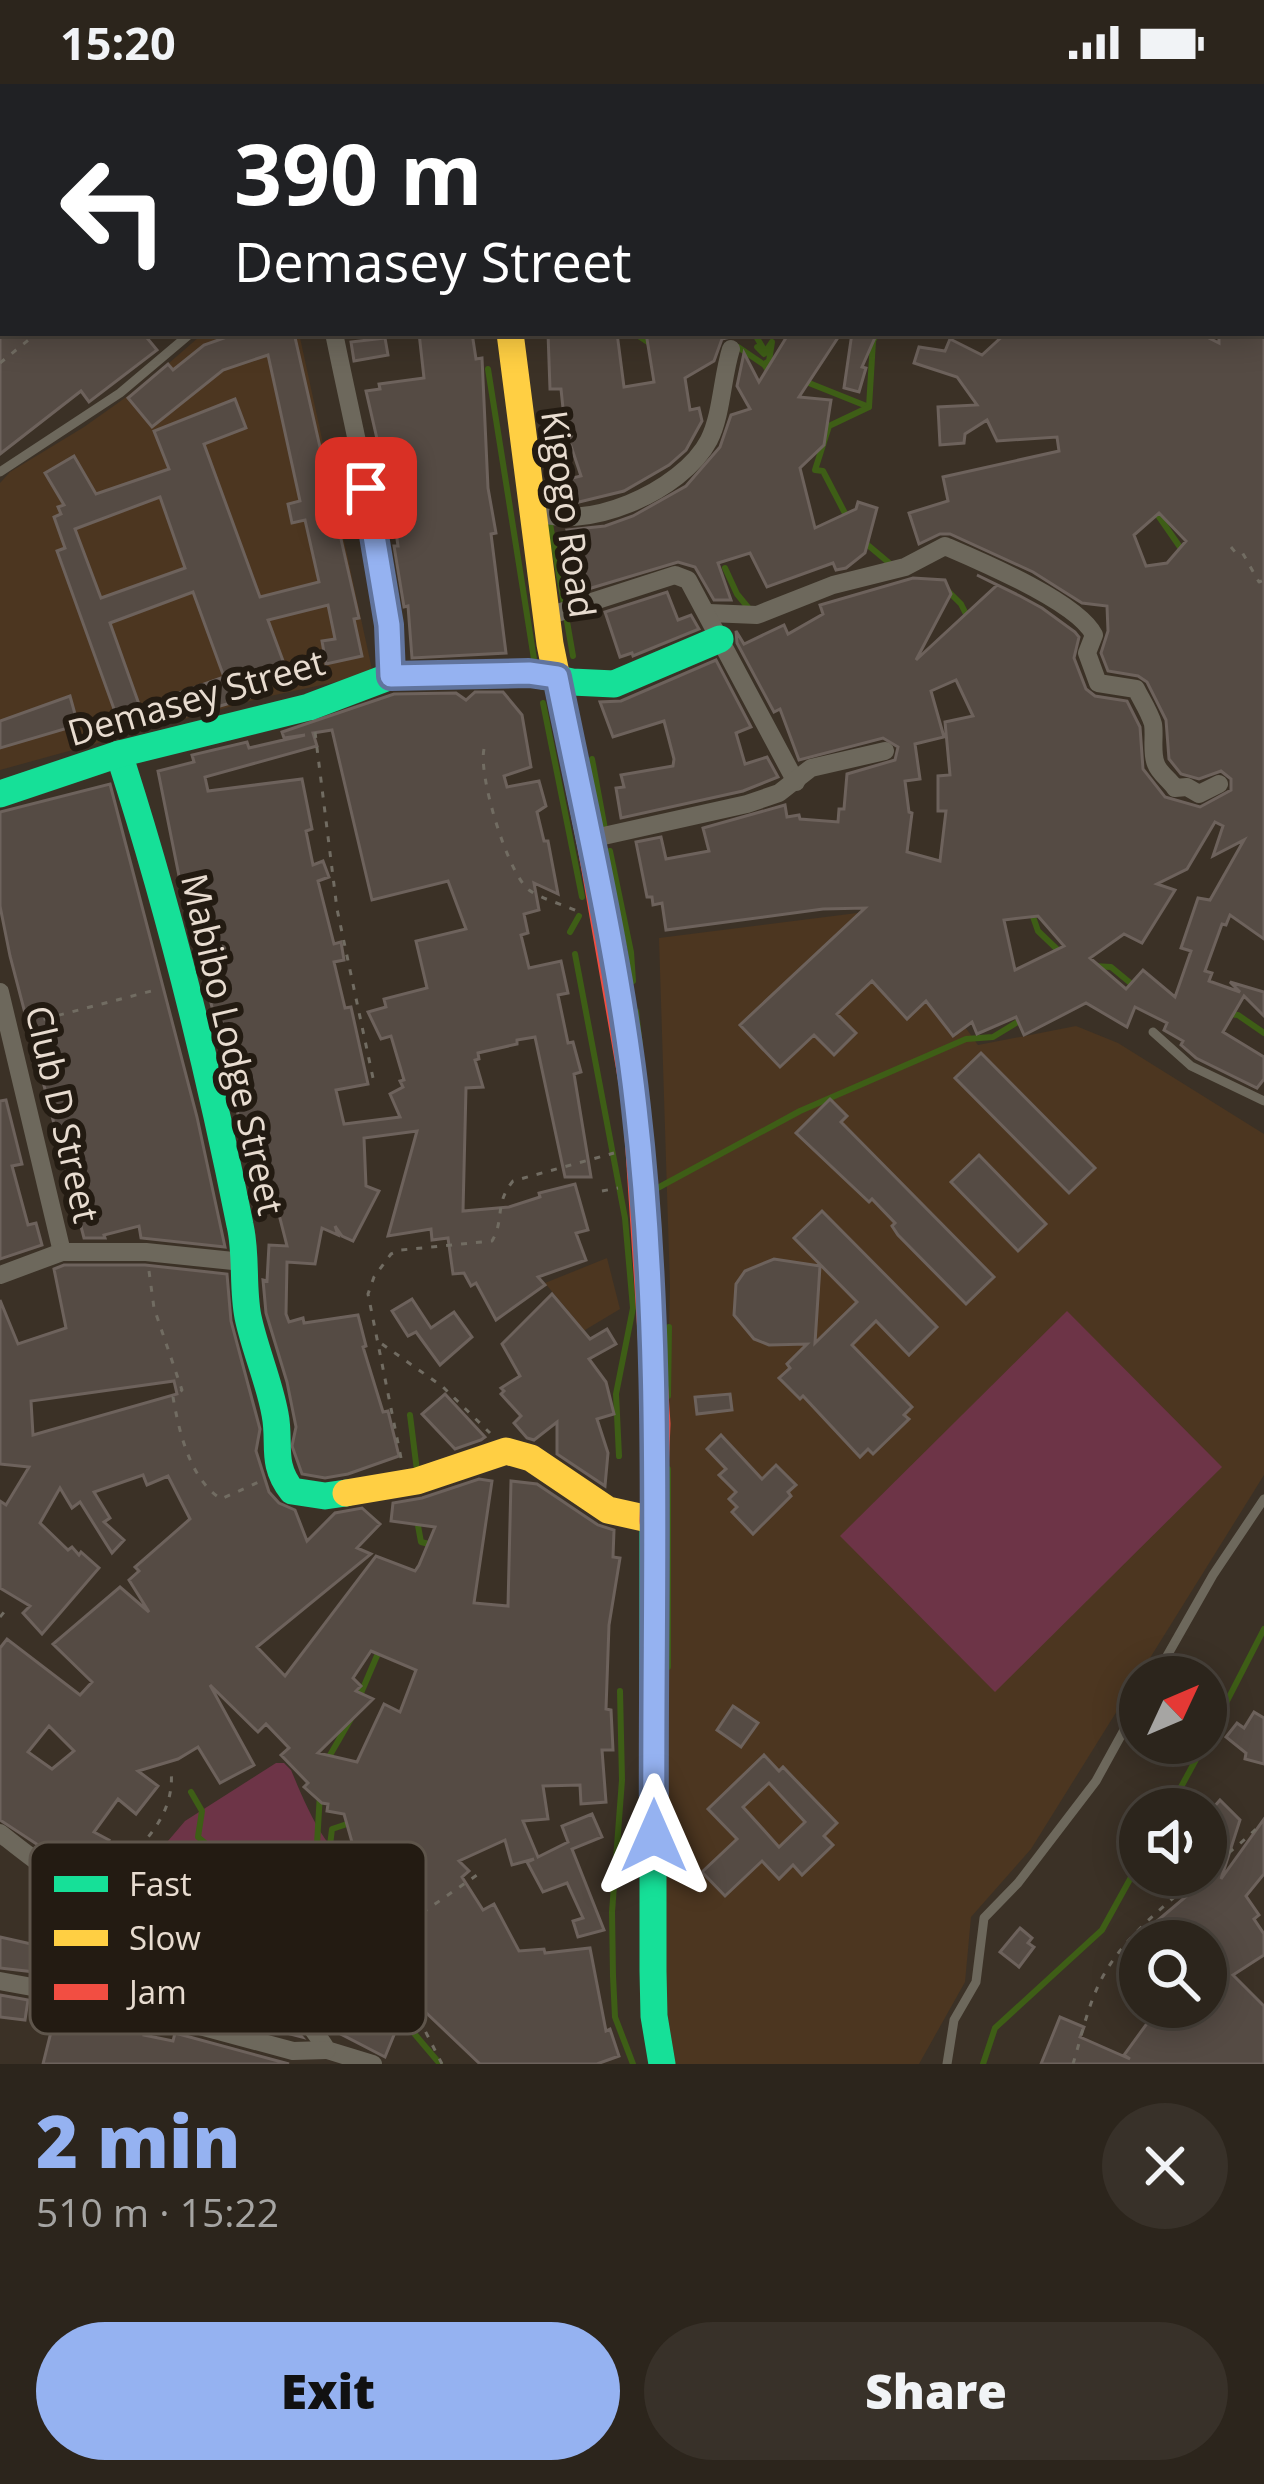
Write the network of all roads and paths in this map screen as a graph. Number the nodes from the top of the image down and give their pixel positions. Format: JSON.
{"nodes":[{"id":1,"x":33,"y":336,"type":"edge"},
{"id":2,"x":187,"y":336,"type":"edge"},
{"id":3,"x":335,"y":336,"type":"edge"},
{"id":4,"x":510,"y":336,"type":"edge"},
{"id":5,"x":730,"y":349,"type":"dead end"},
{"id":6,"x":0,"y":363,"type":"edge"},
{"id":7,"x":0,"y":472,"type":"edge"},
{"id":8,"x":530,"y":509,"type":"junction"},
{"id":9,"x":1231,"y":547,"type":"dead end"},
{"id":10,"x":1264,"y":580,"type":"edge"},
{"id":11,"x":548,"y":616,"type":"junction"},
{"id":12,"x":714,"y":626,"type":"junction"},
{"id":13,"x":391,"y":676,"type":"junction"},
{"id":14,"x":557,"y":677,"type":"junction"},
{"id":15,"x":309,"y":707,"type":"junction"},
{"id":16,"x":484,"y":749,"type":"dead end"},
{"id":17,"x":885,"y":751,"type":"dead end"},
{"id":18,"x":119,"y":754,"type":"junction"},
{"id":19,"x":796,"y":782,"type":"junction"},
{"id":20,"x":1220,"y":784,"type":"dead end"},
{"id":21,"x":0,"y":794,"type":"edge"},
{"id":22,"x":590,"y":839,"type":"junction"},
{"id":23,"x":608,"y":927,"type":"junction"},
{"id":24,"x":184,"y":981,"type":"junction"},
{"id":25,"x":0,"y":992,"type":"edge"},
{"id":26,"x":8,"y":1028,"type":"junction"},
{"id":27,"x":1153,"y":1032,"type":"dead end"},
{"id":28,"x":373,"y":1078,"type":"dead end"},
{"id":29,"x":1264,"y":1101,"type":"edge"},
{"id":30,"x":640,"y":1147,"type":"junction"},
{"id":31,"x":619,"y":1188,"type":"dead end"},
{"id":32,"x":602,"y":1191,"type":"dead end"},
{"id":33,"x":62,"y":1252,"type":"junction"},
{"id":34,"x":146,"y":1252,"type":"junction"},
{"id":35,"x":243,"y":1262,"type":"junction"},
{"id":36,"x":0,"y":1275,"type":"edge"},
{"id":37,"x":380,"y":1343,"type":"junction"},
{"id":38,"x":506,"y":1451,"type":"junction"},
{"id":39,"x":404,"y":1482,"type":"junction"},
{"id":40,"x":292,"y":1491,"type":"junction"},
{"id":41,"x":1264,"y":1499,"type":"edge"},
{"id":42,"x":653,"y":1520,"type":"junction"},
{"id":43,"x":5,"y":1611,"type":"dead end"},
{"id":44,"x":0,"y":1617,"type":"edge"},
{"id":45,"x":1167,"y":1656,"type":"edge"},
{"id":46,"x":1119,"y":1739,"type":"edge"},
{"id":47,"x":171,"y":1770,"type":"dead end"},
{"id":48,"x":1257,"y":1828,"type":"dead end"},
{"id":49,"x":0,"y":1833,"type":"edge"},
{"id":50,"x":145,"y":1842,"type":"edge"},
{"id":51,"x":30,"y":1855,"type":"edge"},
{"id":52,"x":477,"y":1875,"type":"dead end"},
{"id":53,"x":426,"y":1910,"type":"edge"},
{"id":54,"x":0,"y":1981,"type":"edge"},
{"id":55,"x":30,"y":1987,"type":"edge"},
{"id":56,"x":426,"y":2033,"type":"edge"},
{"id":57,"x":230,"y":2034,"type":"edge"},
{"id":58,"x":330,"y":2056,"type":"edge"},
{"id":59,"x":373,"y":2064,"type":"edge"},
{"id":60,"x":442,"y":2064,"type":"edge"},
{"id":61,"x":662,"y":2064,"type":"edge"},
{"id":62,"x":947,"y":2064,"type":"edge"},
{"id":63,"x":1073,"y":2064,"type":"edge"}],
"edges":[{"from":1,"to":6,"type":"path"},
{"from":2,"to":7,"type":"lane"},
{"from":3,"to":13,"type":"street"},
{"from":4,"to":8,"type":"street","name":"Kigogo Road"},
{"from":5,"to":8,"type":"street"},
{"from":8,"to":11,"type":"street","name":"Kigogo Road"},
{"from":9,"to":10,"type":"path"},
{"from":11,"to":12,"type":"street"},
{"from":11,"to":14,"type":"street","name":"Kigogo Road"},
{"from":12,"to":14,"type":"street","name":"Demasey Street"},
{"from":12,"to":19,"type":"street"},
{"from":12,"to":20,"type":"street"},
{"from":13,"to":14,"type":"street","name":"Demasey Street"},
{"from":13,"to":15,"type":"street","name":"Demasey Street"},
{"from":14,"to":22,"type":"street","name":"Kigogo Road"},
{"from":15,"to":18,"type":"street","name":"Demasey Street"},
{"from":15,"to":28,"type":"path"},
{"from":16,"to":23,"type":"path"},
{"from":17,"to":19,"type":"street"},
{"from":18,"to":21,"type":"street","name":"Demasey Street"},
{"from":18,"to":24,"type":"street","name":"Mabibo Lodge Street"},
{"from":19,"to":22,"type":"street"},
{"from":22,"to":23,"type":"street","name":"Kigogo Road"},
{"from":23,"to":30,"type":"street","name":"Kigogo Road"},
{"from":24,"to":26,"type":"path"},
{"from":24,"to":35,"type":"street","name":"Mabibo Lodge Street"},
{"from":25,"to":26,"type":"street","name":"Club D Street"},
{"from":26,"to":33,"type":"street","name":"Club D Street"},
{"from":27,"to":29,"type":"lane"},
{"from":30,"to":37,"type":"path"},
{"from":30,"to":42,"type":"street","name":"Kigogo Road"},
{"from":31,"to":32,"type":"path"},
{"from":33,"to":34,"type":"street"},
{"from":33,"to":36,"type":"street"},
{"from":34,"to":35,"type":"street"},
{"from":34,"to":40,"type":"path"},
{"from":35,"to":40,"type":"street","name":"Mabibo Lodge Street"},
{"from":37,"to":38,"type":"path"},
{"from":37,"to":39,"type":"path"},
{"from":38,"to":39,"type":"street"},
{"from":38,"to":42,"type":"street"},
{"from":39,"to":40,"type":"street"},
{"from":41,"to":45,"type":"lane"},
{"from":42,"to":61,"type":"street","name":"Kigogo Road"},
{"from":43,"to":44,"type":"path"},
{"from":46,"to":62,"type":"lane"},
{"from":47,"to":50,"type":"path"},
{"from":48,"to":63,"type":"path"},
{"from":49,"to":51,"type":"street"},
{"from":52,"to":53,"type":"path"},
{"from":54,"to":55,"type":"street"},
{"from":56,"to":60,"type":"path"},
{"from":57,"to":58,"type":"street"},
{"from":58,"to":59,"type":"street"}]}
